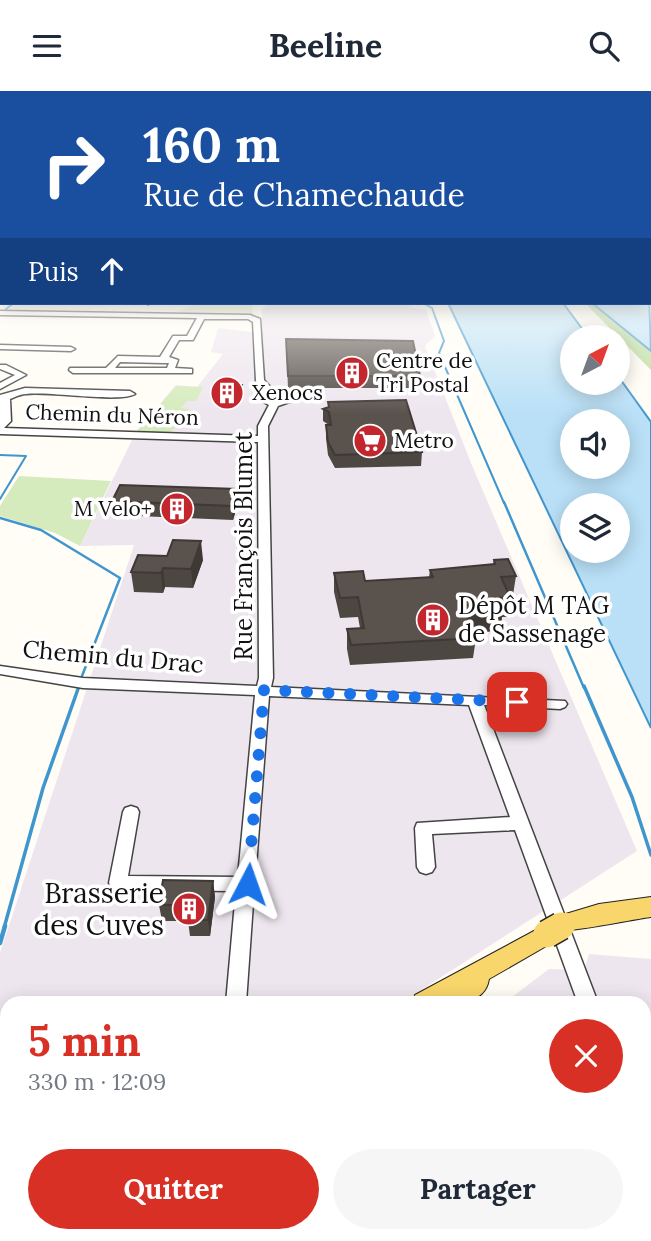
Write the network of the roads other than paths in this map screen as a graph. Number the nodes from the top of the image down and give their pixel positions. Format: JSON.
{"nodes":[{"id":1,"x":2,"y":314,"type":"edge"},
{"id":2,"x":202,"y":316,"type":"junction"},
{"id":3,"x":0,"y":347,"type":"edge"},
{"id":4,"x":71,"y":349,"type":"dead end"},
{"id":5,"x":163,"y":360,"type":"junction"},
{"id":6,"x":3,"y":367,"type":"dead end"},
{"id":7,"x":73,"y":370,"type":"dead end"},
{"id":8,"x":109,"y":370,"type":"junction"},
{"id":9,"x":170,"y":371,"type":"junction"},
{"id":10,"x":190,"y":371,"type":"dead end"},
{"id":11,"x":0,"y":386,"type":"edge"},
{"id":12,"x":105,"y":394,"type":"dead end"},
{"id":13,"x":1,"y":398,"type":"edge"},
{"id":14,"x":0,"y":429,"type":"edge"},
{"id":15,"x":264,"y":439,"type":"junction"},
{"id":16,"x":0,"y":670,"type":"edge"},
{"id":17,"x":264,"y":690,"type":"junction"},
{"id":18,"x":475,"y":700,"type":"junction"},
{"id":19,"x":559,"y":704,"type":"dead end"},
{"id":20,"x":131,"y":812,"type":"dead end"},
{"id":21,"x":522,"y":823,"type":"junction"},
{"id":22,"x":426,"y":867,"type":"dead end"},
{"id":23,"x":248,"y":884,"type":"junction"},
{"id":24,"x":651,"y":907,"type":"edge"},
{"id":25,"x":511,"y":955,"type":"junction"},
{"id":26,"x":239,"y":996,"type":"edge"},
{"id":27,"x":437,"y":996,"type":"edge"},
{"id":28,"x":458,"y":996,"type":"edge"},
{"id":29,"x":585,"y":996,"type":"edge"}],
"edges":[{"from":1,"to":2,"type":"street"},
{"from":2,"to":5,"type":"street"},
{"from":2,"to":15,"type":"street","name":"Rue François Blumet"},
{"from":3,"to":4,"type":"street"},
{"from":5,"to":8,"type":"street"},
{"from":5,"to":9,"type":"street"},
{"from":6,"to":11,"type":"street"},
{"from":7,"to":8,"type":"street"},
{"from":8,"to":9,"type":"street"},
{"from":9,"to":10,"type":"street"},
{"from":12,"to":13,"type":"street"},
{"from":13,"to":14,"type":"street"},
{"from":14,"to":15,"type":"street","name":"Chemin du Néron"},
{"from":15,"to":17,"type":"street","name":"Rue François Blumet"},
{"from":16,"to":17,"type":"street","name":"Chemin du Drac"},
{"from":17,"to":18,"type":"street","name":"Chemin du Drac"},
{"from":17,"to":23,"type":"street","name":"Rue François Blumet"},
{"from":18,"to":19,"type":"street","name":"Chemin du Drac"},
{"from":18,"to":21,"type":"street"},
{"from":20,"to":23,"type":"street"},
{"from":21,"to":22,"type":"street"},
{"from":21,"to":29,"type":"street"},
{"from":23,"to":26,"type":"street","name":"Rue François Blumet"},
{"from":24,"to":25,"type":"main road"},
{"from":25,"to":27,"type":"main road"},
{"from":25,"to":28,"type":"main road"}]}
